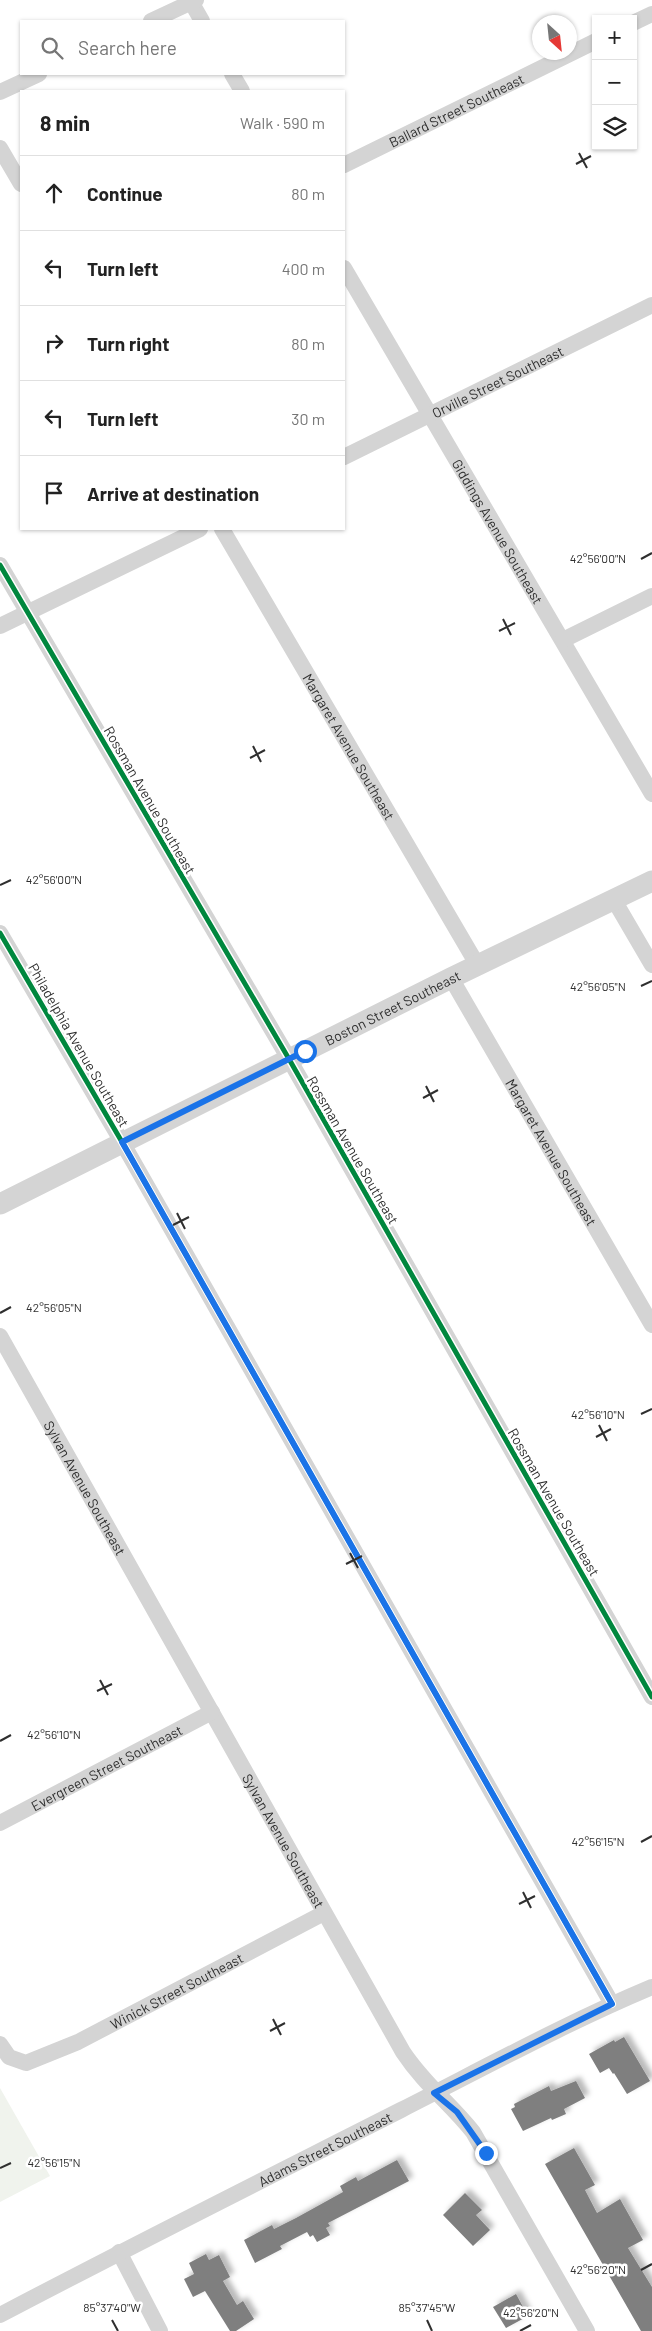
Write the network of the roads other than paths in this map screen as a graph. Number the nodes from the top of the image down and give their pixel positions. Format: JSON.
{"nodes":[{"id":1,"x":193,"y":1,"type":"edge"},
{"id":2,"x":652,"y":14,"type":"edge"},
{"id":3,"x":153,"y":20,"type":"edge"},
{"id":4,"x":202,"y":20,"type":"edge"},
{"id":5,"x":637,"y":21,"type":"edge"},
{"id":6,"x":592,"y":43,"type":"edge"},
{"id":7,"x":38,"y":75,"type":"edge"},
{"id":8,"x":233,"y":75,"type":"edge"},
{"id":9,"x":241,"y":90,"type":"edge"},
{"id":10,"x":0,"y":92,"type":"edge"},
{"id":11,"x":0,"y":148,"type":"edge"},
{"id":12,"x":345,"y":165,"type":"edge"},
{"id":13,"x":20,"y":182,"type":"edge"},
{"id":14,"x":345,"y":270,"type":"edge"},
{"id":15,"x":652,"y":305,"type":"edge"},
{"id":16,"x":430,"y":415,"type":"junction"},
{"id":17,"x":345,"y":458,"type":"edge"},
{"id":18,"x":198,"y":530,"type":"edge"},
{"id":19,"x":223,"y":530,"type":"edge"},
{"id":20,"x":0,"y":565,"type":"edge"},
{"id":21,"x":652,"y":596,"type":"edge"},
{"id":22,"x":28,"y":613,"type":"junction"},
{"id":23,"x":0,"y":626,"type":"edge"},
{"id":24,"x":563,"y":640,"type":"junction"},
{"id":25,"x":652,"y":794,"type":"edge"},
{"id":26,"x":652,"y":881,"type":"edge"},
{"id":27,"x":614,"y":900,"type":"junction"},
{"id":28,"x":0,"y":933,"type":"edge"},
{"id":29,"x":652,"y":965,"type":"edge"},
{"id":30,"x":478,"y":966,"type":"junction"},
{"id":31,"x":451,"y":978,"type":"junction"},
{"id":32,"x":289,"y":1059,"type":"junction"},
{"id":33,"x":122,"y":1142,"type":"junction"},
{"id":34,"x":0,"y":1204,"type":"edge"},
{"id":35,"x":652,"y":1325,"type":"edge"},
{"id":36,"x":0,"y":1336,"type":"edge"},
{"id":37,"x":652,"y":1697,"type":"edge"},
{"id":38,"x":212,"y":1712,"type":"junction"},
{"id":39,"x":0,"y":1824,"type":"edge"},
{"id":40,"x":324,"y":1913,"type":"junction"},
{"id":41,"x":652,"y":1986,"type":"edge"},
{"id":42,"x":612,"y":2004,"type":"junction"},
{"id":43,"x":0,"y":2044,"type":"edge"},
{"id":44,"x":434,"y":2093,"type":"junction"},
{"id":45,"x":119,"y":2252,"type":"junction"},
{"id":46,"x":0,"y":2315,"type":"edge"},
{"id":47,"x":160,"y":2331,"type":"edge"},
{"id":48,"x":587,"y":2331,"type":"edge"}],
"edges":[{"from":1,"to":3,"type":"street"},
{"from":1,"to":4,"type":"street"},
{"from":2,"to":5,"type":"street"},
{"from":6,"to":12,"type":"street","name":"Ballard Street Southeast"},
{"from":7,"to":10,"type":"street"},
{"from":8,"to":9,"type":"street"},
{"from":11,"to":13,"type":"street"},
{"from":14,"to":16,"type":"street","name":"Giddings Avenue Southeast"},
{"from":15,"to":16,"type":"street","name":"Orville Street Southeast"},
{"from":16,"to":17,"type":"street","name":"Orville Street Southeast"},
{"from":16,"to":24,"type":"street","name":"Giddings Avenue Southeast"},
{"from":18,"to":22,"type":"street"},
{"from":19,"to":30,"type":"street","name":"Margaret Avenue Southeast"},
{"from":20,"to":22,"type":"street","name":"Rossman Avenue Southeast"},
{"from":21,"to":24,"type":"street"},
{"from":22,"to":23,"type":"street"},
{"from":22,"to":32,"type":"street","name":"Rossman Avenue Southeast"},
{"from":24,"to":25,"type":"street","name":"Giddings Avenue Southeast"},
{"from":26,"to":27,"type":"street","name":"Boston Street Southeast"},
{"from":27,"to":29,"type":"street"},
{"from":27,"to":30,"type":"street","name":"Boston Street Southeast"},
{"from":28,"to":33,"type":"street","name":"Philadelphia Avenue Southeast"},
{"from":30,"to":31,"type":"street","name":"Boston Street Southeast"},
{"from":31,"to":32,"type":"street","name":"Boston Street Southeast"},
{"from":31,"to":35,"type":"street","name":"Margaret Avenue Southeast"},
{"from":32,"to":33,"type":"street","name":"Boston Street Southeast"},
{"from":32,"to":37,"type":"street","name":"Rossman Avenue Southeast"},
{"from":33,"to":34,"type":"street","name":"Boston Street Southeast"},
{"from":33,"to":42,"type":"street","name":"Philadelphia Avenue Southeast"},
{"from":36,"to":38,"type":"street","name":"Sylvan Avenue Southeast"},
{"from":38,"to":39,"type":"street","name":"Evergreen Street Southeast"},
{"from":38,"to":40,"type":"street","name":"Sylvan Avenue Southeast"},
{"from":40,"to":43,"type":"street","name":"Winick Street Southeast"},
{"from":40,"to":44,"type":"street","name":"Sylvan Avenue Southeast"},
{"from":41,"to":42,"type":"street","name":"Adams Street Southeast"},
{"from":42,"to":44,"type":"street","name":"Adams Street Southeast"},
{"from":44,"to":45,"type":"street","name":"Adams Street Southeast"},
{"from":44,"to":48,"type":"street","name":"Sylvan Avenue Southeast"},
{"from":45,"to":46,"type":"street","name":"Adams Street Southeast"},
{"from":45,"to":47,"type":"street"}]}
